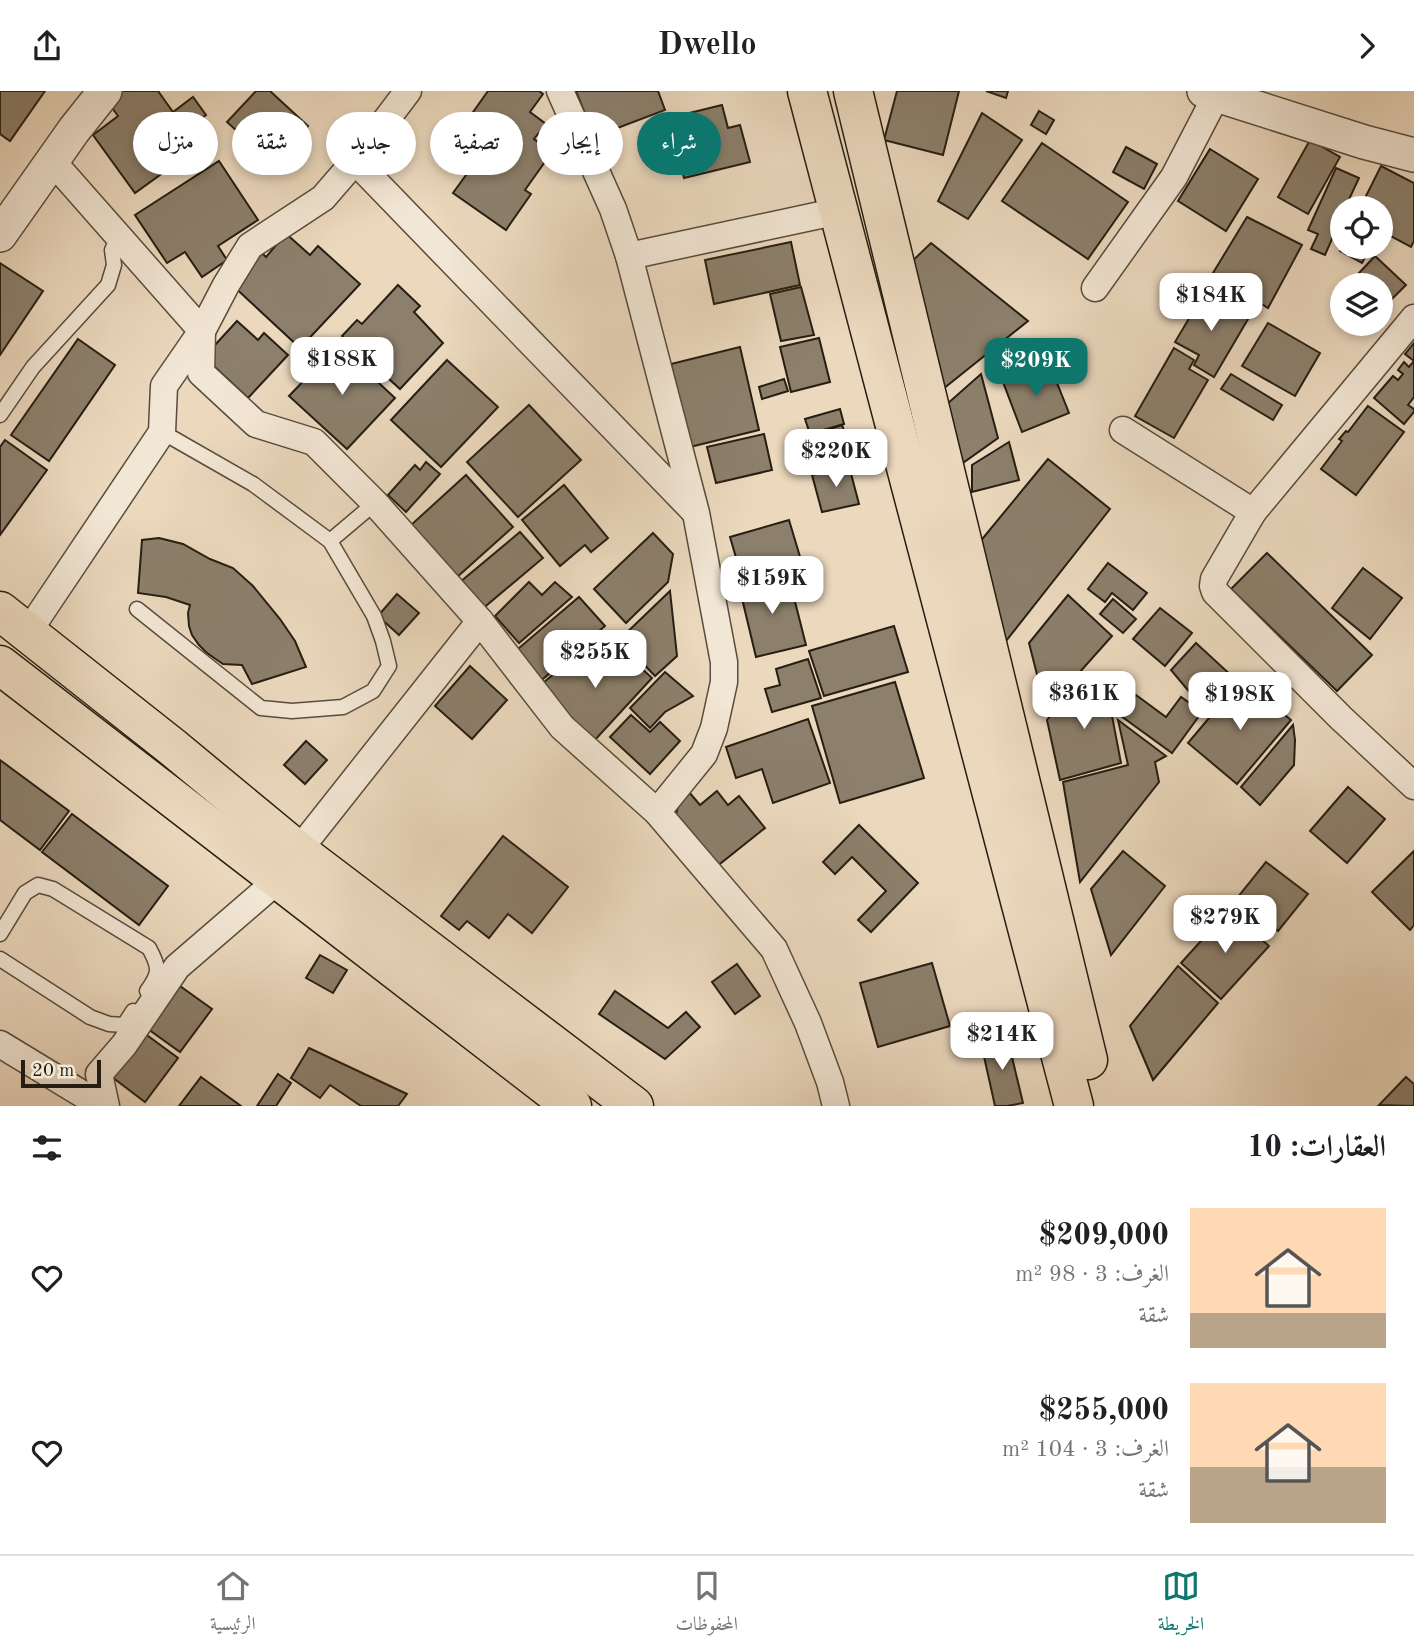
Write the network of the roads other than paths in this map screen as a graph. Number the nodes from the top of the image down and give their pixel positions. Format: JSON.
{"nodes":[{"id":1,"x":408,"y":91,"type":"edge"},
{"id":2,"x":560,"y":91,"type":"edge"},
{"id":3,"x":807,"y":91,"type":"edge"},
{"id":4,"x":853,"y":91,"type":"edge"},
{"id":5,"x":1210,"y":93,"type":"edge"},
{"id":6,"x":91,"y":97,"type":"edge"},
{"id":7,"x":392,"y":112,"type":"edge"},
{"id":8,"x":1414,"y":155,"type":"edge"},
{"id":9,"x":53,"y":162,"type":"junction"},
{"id":10,"x":343,"y":175,"type":"edge"},
{"id":11,"x":369,"y":175,"type":"edge"},
{"id":12,"x":839,"y":211,"type":"junction"},
{"id":13,"x":0,"y":235,"type":"edge"},
{"id":14,"x":119,"y":235,"type":"junction"},
{"id":15,"x":629,"y":256,"type":"junction"},
{"id":16,"x":1095,"y":288,"type":"dead end"},
{"id":17,"x":1414,"y":318,"type":"edge"},
{"id":18,"x":202,"y":331,"type":"junction"},
{"id":19,"x":0,"y":415,"type":"edge"},
{"id":20,"x":1123,"y":430,"type":"dead end"},
{"id":21,"x":162,"y":432,"type":"junction"},
{"id":22,"x":375,"y":503,"type":"junction"},
{"id":23,"x":1254,"y":512,"type":"junction"},
{"id":24,"x":696,"y":513,"type":"junction"},
{"id":25,"x":330,"y":541,"type":"junction"},
{"id":26,"x":137,"y":609,"type":"dead end"},
{"id":27,"x":14,"y":621,"type":"edge"},
{"id":28,"x":480,"y":621,"type":"junction"},
{"id":29,"x":0,"y":665,"type":"edge"},
{"id":30,"x":1414,"y":786,"type":"edge"},
{"id":31,"x":657,"y":812,"type":"junction"},
{"id":32,"x":289,"y":865,"type":"junction"},
{"id":33,"x":0,"y":934,"type":"edge"},
{"id":34,"x":0,"y":959,"type":"edge"},
{"id":35,"x":0,"y":1044,"type":"edge"},
{"id":36,"x":560,"y":1103,"type":"edge"},
{"id":37,"x":104,"y":1106,"type":"edge"},
{"id":38,"x":634,"y":1106,"type":"edge"},
{"id":39,"x":836,"y":1106,"type":"edge"},
{"id":40,"x":1074,"y":1106,"type":"edge"},
{"id":41,"x":1100,"y":1106,"type":"edge"}],
"edges":[{"from":1,"to":7,"type":"street"},
{"from":2,"to":15,"type":"street"},
{"from":3,"to":12,"type":"main road"},
{"from":4,"to":41,"type":"main road"},
{"from":5,"to":8,"type":"street"},
{"from":5,"to":16,"type":"street"},
{"from":6,"to":9,"type":"street"},
{"from":9,"to":13,"type":"street"},
{"from":9,"to":14,"type":"street"},
{"from":10,"to":18,"type":"street"},
{"from":11,"to":24,"type":"street"},
{"from":12,"to":15,"type":"street"},
{"from":12,"to":40,"type":"main road"},
{"from":14,"to":18,"type":"street"},
{"from":14,"to":19,"type":"lane"},
{"from":15,"to":24,"type":"street"},
{"from":17,"to":23,"type":"street"},
{"from":18,"to":21,"type":"street"},
{"from":18,"to":22,"type":"street"},
{"from":20,"to":23,"type":"street"},
{"from":21,"to":25,"type":"lane"},
{"from":21,"to":27,"type":"street"},
{"from":22,"to":25,"type":"lane"},
{"from":22,"to":28,"type":"street"},
{"from":23,"to":30,"type":"street"},
{"from":24,"to":31,"type":"street"},
{"from":25,"to":26,"type":"lane"},
{"from":27,"to":32,"type":"main road"},
{"from":28,"to":31,"type":"street"},
{"from":28,"to":32,"type":"street"},
{"from":29,"to":32,"type":"main road"},
{"from":31,"to":39,"type":"street"},
{"from":32,"to":36,"type":"main road"},
{"from":32,"to":37,"type":"street"},
{"from":32,"to":38,"type":"main road"},
{"from":33,"to":34,"type":"lane"},
{"from":35,"to":37,"type":"street"}]}
